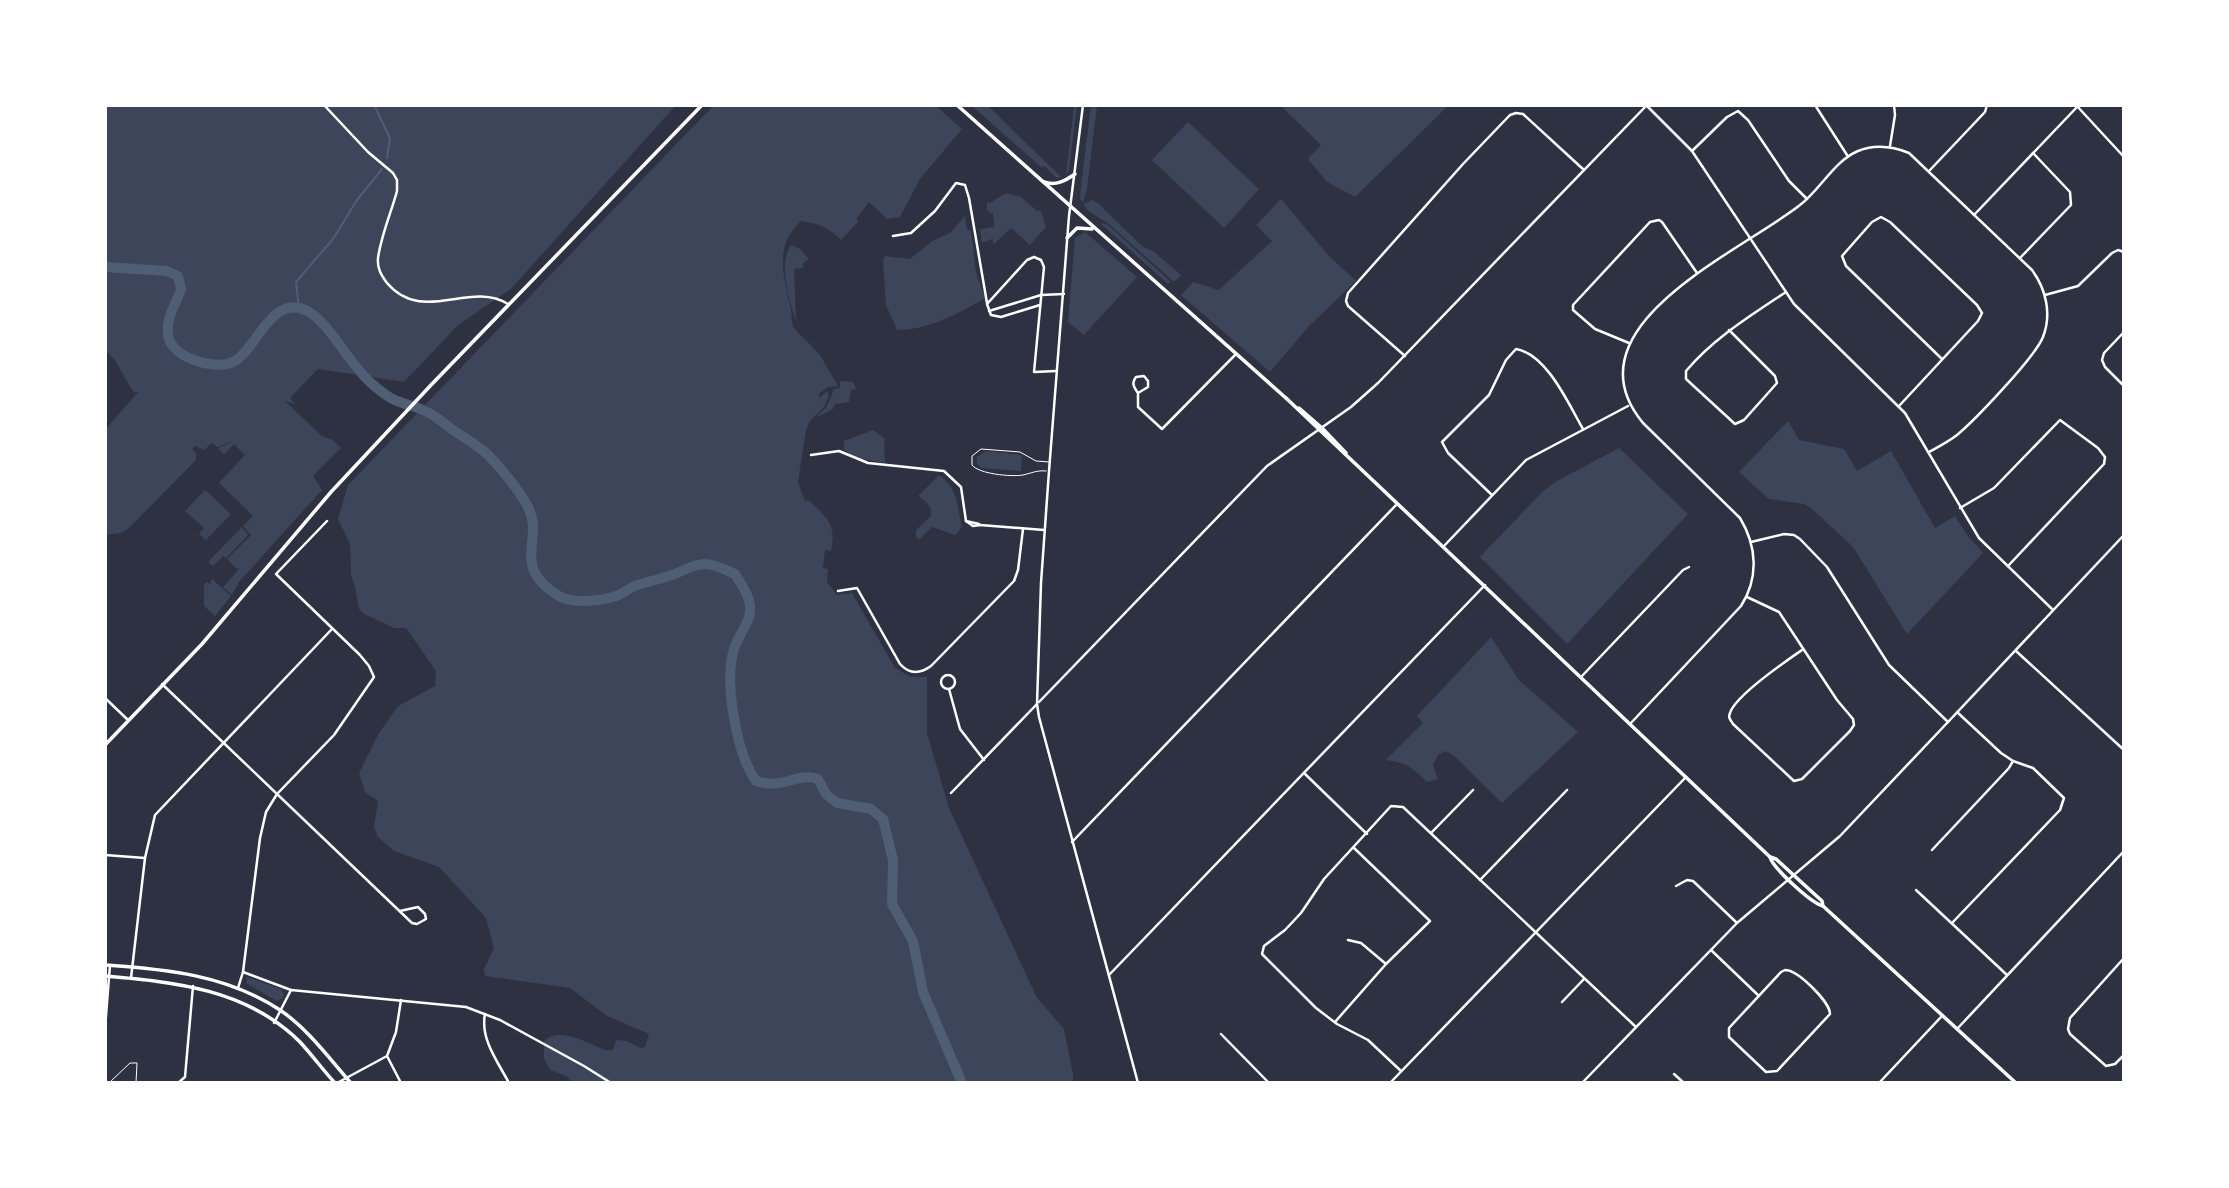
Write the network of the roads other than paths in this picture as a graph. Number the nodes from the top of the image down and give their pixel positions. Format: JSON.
{"nodes":[{"id":1,"x":324,"y":105,"type":"edge"},
{"id":2,"x":702,"y":105,"type":"edge"},
{"id":3,"x":957,"y":105,"type":"edge"},
{"id":4,"x":1083,"y":105,"type":"edge"},
{"id":5,"x":1646,"y":105,"type":"edge"},
{"id":6,"x":1815,"y":105,"type":"edge"},
{"id":7,"x":1894,"y":105,"type":"edge"},
{"id":8,"x":1987,"y":105,"type":"edge"},
{"id":9,"x":2077,"y":106,"type":"edge"},
{"id":10,"x":1891,"y":146,"type":"junction"},
{"id":11,"x":1692,"y":151,"type":"junction"},
{"id":12,"x":2033,"y":153,"type":"junction"},
{"id":13,"x":1848,"y":156,"type":"junction"},
{"id":14,"x":2124,"y":157,"type":"edge"},
{"id":15,"x":1584,"y":170,"type":"junction"},
{"id":16,"x":1929,"y":171,"type":"junction"},
{"id":17,"x":1075,"y":174,"type":"junction"},
{"id":18,"x":1042,"y":182,"type":"junction"},
{"id":19,"x":1807,"y":199,"type":"junction"},
{"id":20,"x":1070,"y":207,"type":"junction"},
{"id":21,"x":1974,"y":215,"type":"junction"},
{"id":22,"x":1096,"y":230,"type":"junction"},
{"id":23,"x":893,"y":236,"type":"dead end"},
{"id":24,"x":1067,"y":238,"type":"junction"},
{"id":25,"x":1751,"y":239,"type":"junction"},
{"id":26,"x":2124,"y":252,"type":"edge"},
{"id":27,"x":2020,"y":258,"type":"junction"},
{"id":28,"x":1698,"y":273,"type":"junction"},
{"id":29,"x":1786,"y":292,"type":"junction"},
{"id":30,"x":1064,"y":294,"type":"junction"},
{"id":31,"x":1041,"y":295,"type":"junction"},
{"id":32,"x":2045,"y":295,"type":"junction"},
{"id":33,"x":988,"y":304,"type":"junction"},
{"id":34,"x":510,"y":305,"type":"junction"},
{"id":35,"x":1040,"y":305,"type":"junction"},
{"id":36,"x":989,"y":311,"type":"junction"},
{"id":37,"x":1729,"y":330,"type":"junction"},
{"id":38,"x":2124,"y":332,"type":"edge"},
{"id":39,"x":1629,"y":343,"type":"junction"},
{"id":40,"x":1236,"y":354,"type":"junction"},
{"id":41,"x":1405,"y":356,"type":"junction"},
{"id":42,"x":1942,"y":359,"type":"junction"},
{"id":43,"x":1057,"y":371,"type":"junction"},
{"id":44,"x":2124,"y":386,"type":"edge"},
{"id":45,"x":1138,"y":393,"type":"junction"},
{"id":46,"x":1630,"y":405,"type":"junction"},
{"id":47,"x":1899,"y":406,"type":"junction"},
{"id":48,"x":1320,"y":429,"type":"junction"},
{"id":49,"x":1583,"y":429,"type":"junction"},
{"id":50,"x":1929,"y":452,"type":"junction"},
{"id":51,"x":811,"y":455,"type":"dead end"},
{"id":52,"x":1049,"y":462,"type":"junction"},
{"id":53,"x":1049,"y":471,"type":"junction"},
{"id":54,"x":1492,"y":495,"type":"junction"},
{"id":55,"x":1398,"y":504,"type":"junction"},
{"id":56,"x":1960,"y":508,"type":"junction"},
{"id":57,"x":327,"y":521,"type":"dead end"},
{"id":58,"x":1023,"y":529,"type":"junction"},
{"id":59,"x":1044,"y":530,"type":"junction"},
{"id":60,"x":2124,"y":535,"type":"edge"},
{"id":61,"x":1751,"y":542,"type":"junction"},
{"id":62,"x":1444,"y":546,"type":"junction"},
{"id":63,"x":2008,"y":566,"type":"junction"},
{"id":64,"x":1689,"y":567,"type":"dead end"},
{"id":65,"x":1485,"y":584,"type":"junction"},
{"id":66,"x":838,"y":591,"type":"dead end"},
{"id":67,"x":1746,"y":596,"type":"junction"},
{"id":68,"x":2053,"y":610,"type":"junction"},
{"id":69,"x":332,"y":629,"type":"junction"},
{"id":70,"x":1802,"y":650,"type":"junction"},
{"id":71,"x":2016,"y":651,"type":"junction"},
{"id":72,"x":1581,"y":677,"type":"junction"},
{"id":73,"x":162,"y":684,"type":"junction"},
{"id":74,"x":949,"y":689,"type":"junction"},
{"id":75,"x":105,"y":698,"type":"edge"},
{"id":76,"x":1037,"y":704,"type":"junction"},
{"id":77,"x":1957,"y":712,"type":"junction"},
{"id":78,"x":129,"y":721,"type":"junction"},
{"id":79,"x":1948,"y":722,"type":"junction"},
{"id":80,"x":1630,"y":724,"type":"junction"},
{"id":81,"x":223,"y":743,"type":"junction"},
{"id":82,"x":105,"y":745,"type":"edge"},
{"id":83,"x":2124,"y":750,"type":"edge"},
{"id":84,"x":984,"y":761,"type":"junction"},
{"id":85,"x":2013,"y":761,"type":"junction"},
{"id":86,"x":1304,"y":773,"type":"junction"},
{"id":87,"x":1686,"y":777,"type":"junction"},
{"id":88,"x":1473,"y":790,"type":"dead end"},
{"id":89,"x":1567,"y":790,"type":"dead end"},
{"id":90,"x":951,"y":793,"type":"dead end"},
{"id":91,"x":277,"y":794,"type":"junction"},
{"id":92,"x":1431,"y":833,"type":"junction"},
{"id":93,"x":1367,"y":834,"type":"junction"},
{"id":94,"x":1072,"y":842,"type":"junction"},
{"id":95,"x":1354,"y":848,"type":"junction"},
{"id":96,"x":1932,"y":850,"type":"dead end"},
{"id":97,"x":2124,"y":852,"type":"edge"},
{"id":98,"x":105,"y":855,"type":"edge"},
{"id":99,"x":145,"y":858,"type":"junction"},
{"id":100,"x":1791,"y":877,"type":"junction"},
{"id":101,"x":1479,"y":880,"type":"junction"},
{"id":102,"x":1676,"y":886,"type":"dead end"},
{"id":103,"x":1916,"y":890,"type":"dead end"},
{"id":104,"x":400,"y":911,"type":"junction"},
{"id":105,"x":1737,"y":923,"type":"junction"},
{"id":106,"x":1952,"y":923,"type":"junction"},
{"id":107,"x":1535,"y":933,"type":"junction"},
{"id":108,"x":1348,"y":940,"type":"dead end"},
{"id":109,"x":1711,"y":949,"type":"junction"},
{"id":110,"x":2124,"y":958,"type":"edge"},
{"id":111,"x":1386,"y":964,"type":"junction"},
{"id":112,"x":108,"y":965,"type":"edge"},
{"id":113,"x":132,"y":968,"type":"junction"},
{"id":114,"x":243,"y":972,"type":"junction"},
{"id":115,"x":1109,"y":975,"type":"junction"},
{"id":116,"x":2007,"y":975,"type":"junction"},
{"id":117,"x":107,"y":976,"type":"edge"},
{"id":118,"x":131,"y":978,"type":"junction"},
{"id":119,"x":1584,"y":979,"type":"junction"},
{"id":120,"x":193,"y":986,"type":"junction"},
{"id":121,"x":238,"y":988,"type":"junction"},
{"id":122,"x":291,"y":990,"type":"junction"},
{"id":123,"x":1759,"y":996,"type":"junction"},
{"id":124,"x":401,"y":1000,"type":"junction"},
{"id":125,"x":1562,"y":1002,"type":"dead end"},
{"id":126,"x":281,"y":1011,"type":"junction"},
{"id":127,"x":485,"y":1014,"type":"junction"},
{"id":128,"x":1942,"y":1016,"type":"junction"},
{"id":129,"x":1335,"y":1022,"type":"junction"},
{"id":130,"x":274,"y":1023,"type":"junction"},
{"id":131,"x":1636,"y":1027,"type":"junction"},
{"id":132,"x":105,"y":1028,"type":"edge"},
{"id":133,"x":1957,"y":1029,"type":"junction"},
{"id":134,"x":1221,"y":1034,"type":"dead end"},
{"id":135,"x":2124,"y":1055,"type":"edge"},
{"id":136,"x":387,"y":1056,"type":"junction"},
{"id":137,"x":1401,"y":1071,"type":"junction"},
{"id":138,"x":1674,"y":1074,"type":"dead end"},
{"id":139,"x":347,"y":1078,"type":"junction"},
{"id":140,"x":108,"y":1083,"type":"edge"},
{"id":141,"x":136,"y":1083,"type":"edge"},
{"id":142,"x":178,"y":1083,"type":"edge"},
{"id":143,"x":336,"y":1083,"type":"edge"},
{"id":144,"x":351,"y":1083,"type":"edge"},
{"id":145,"x":401,"y":1083,"type":"edge"},
{"id":146,"x":509,"y":1083,"type":"edge"},
{"id":147,"x":611,"y":1083,"type":"edge"},
{"id":148,"x":1138,"y":1083,"type":"edge"},
{"id":149,"x":1269,"y":1083,"type":"edge"},
{"id":150,"x":1390,"y":1083,"type":"edge"},
{"id":151,"x":1582,"y":1083,"type":"edge"},
{"id":152,"x":1684,"y":1083,"type":"edge"},
{"id":153,"x":1880,"y":1083,"type":"edge"},
{"id":154,"x":2016,"y":1083,"type":"edge"}],
"edges":[{"from":1,"to":34,"type":"street"},
{"from":2,"to":34,"type":"main road"},
{"from":3,"to":18,"type":"main road"},
{"from":4,"to":17,"type":"street"},
{"from":5,"to":11,"type":"street"},
{"from":5,"to":15,"type":"street"},
{"from":6,"to":13,"type":"street"},
{"from":7,"to":10,"type":"street"},
{"from":8,"to":16,"type":"street"},
{"from":9,"to":12,"type":"street"},
{"from":9,"to":14,"type":"street"},
{"from":10,"to":13,"type":"street"},
{"from":10,"to":16,"type":"street"},
{"from":11,"to":19,"type":"street"},
{"from":11,"to":25,"type":"street"},
{"from":12,"to":21,"type":"street"},
{"from":12,"to":27,"type":"street"},
{"from":13,"to":19,"type":"street"},
{"from":15,"to":41,"type":"street"},
{"from":15,"to":41,"type":"street"},
{"from":16,"to":21,"type":"street"},
{"from":17,"to":18,"type":"main road"},
{"from":17,"to":20,"type":"street"},
{"from":18,"to":20,"type":"main road"},
{"from":19,"to":25,"type":"street"},
{"from":20,"to":22,"type":"main road"},
{"from":20,"to":24,"type":"street"},
{"from":21,"to":27,"type":"street"},
{"from":22,"to":24,"type":"main road"},
{"from":22,"to":40,"type":"main road"},
{"from":23,"to":33,"type":"street"},
{"from":24,"to":30,"type":"street"},
{"from":25,"to":28,"type":"street"},
{"from":25,"to":29,"type":"street"},
{"from":26,"to":32,"type":"street"},
{"from":27,"to":32,"type":"street"},
{"from":28,"to":39,"type":"street"},
{"from":28,"to":39,"type":"street"},
{"from":29,"to":37,"type":"street"},
{"from":29,"to":47,"type":"street"},
{"from":30,"to":31,"type":"street"},
{"from":30,"to":43,"type":"street"},
{"from":31,"to":33,"type":"street"},
{"from":31,"to":35,"type":"street"},
{"from":31,"to":36,"type":"street"},
{"from":32,"to":50,"type":"street"},
{"from":33,"to":36,"type":"street"},
{"from":34,"to":73,"type":"main road"},
{"from":35,"to":36,"type":"street"},
{"from":35,"to":43,"type":"street"},
{"from":37,"to":37,"type":"street"},
{"from":38,"to":44,"type":"street"},
{"from":39,"to":46,"type":"street"},
{"from":40,"to":45,"type":"street"},
{"from":40,"to":48,"type":"main road"},
{"from":41,"to":48,"type":"street"},
{"from":42,"to":42,"type":"street"},
{"from":42,"to":47,"type":"street"},
{"from":43,"to":52,"type":"street"},
{"from":45,"to":45,"type":"street"},
{"from":46,"to":49,"type":"street"},
{"from":46,"to":61,"type":"street"},
{"from":47,"to":50,"type":"street"},
{"from":48,"to":55,"type":"main road"},
{"from":48,"to":76,"type":"street"},
{"from":49,"to":54,"type":"street"},
{"from":49,"to":54,"type":"street"},
{"from":50,"to":56,"type":"street"},
{"from":51,"to":58,"type":"street"},
{"from":52,"to":53,"type":"street"},
{"from":52,"to":53,"type":"lane"},
{"from":53,"to":59,"type":"street"},
{"from":54,"to":62,"type":"street"},
{"from":55,"to":62,"type":"main road"},
{"from":55,"to":94,"type":"street"},
{"from":56,"to":63,"type":"street"},
{"from":56,"to":63,"type":"street"},
{"from":57,"to":69,"type":"street"},
{"from":58,"to":59,"type":"street"},
{"from":58,"to":66,"type":"street"},
{"from":59,"to":76,"type":"street"},
{"from":60,"to":68,"type":"street"},
{"from":61,"to":67,"type":"street"},
{"from":61,"to":79,"type":"street"},
{"from":62,"to":65,"type":"main road"},
{"from":63,"to":68,"type":"street"},
{"from":64,"to":72,"type":"street"},
{"from":65,"to":72,"type":"main road"},
{"from":65,"to":86,"type":"street"},
{"from":67,"to":70,"type":"street"},
{"from":67,"to":80,"type":"street"},
{"from":68,"to":71,"type":"street"},
{"from":69,"to":81,"type":"street"},
{"from":69,"to":91,"type":"street"},
{"from":70,"to":70,"type":"street"},
{"from":71,"to":77,"type":"street"},
{"from":71,"to":83,"type":"street"},
{"from":72,"to":80,"type":"main road"},
{"from":73,"to":78,"type":"main road"},
{"from":73,"to":81,"type":"street"},
{"from":74,"to":74,"type":"street"},
{"from":74,"to":84,"type":"street"},
{"from":75,"to":78,"type":"street"},
{"from":76,"to":84,"type":"street"},
{"from":76,"to":94,"type":"street"},
{"from":77,"to":79,"type":"street"},
{"from":77,"to":85,"type":"street"},
{"from":78,"to":82,"type":"main road"},
{"from":79,"to":100,"type":"street"},
{"from":80,"to":87,"type":"main road"},
{"from":81,"to":91,"type":"street"},
{"from":81,"to":99,"type":"street"},
{"from":84,"to":90,"type":"street"},
{"from":85,"to":96,"type":"street"},
{"from":85,"to":106,"type":"street"},
{"from":86,"to":93,"type":"street"},
{"from":86,"to":115,"type":"street"},
{"from":87,"to":100,"type":"main road"},
{"from":87,"to":107,"type":"street"},
{"from":88,"to":92,"type":"street"},
{"from":89,"to":101,"type":"street"},
{"from":91,"to":104,"type":"street"},
{"from":91,"to":114,"type":"street"},
{"from":92,"to":93,"type":"street"},
{"from":92,"to":101,"type":"street"},
{"from":93,"to":95,"type":"street"},
{"from":94,"to":115,"type":"street"},
{"from":95,"to":111,"type":"street"},
{"from":95,"to":129,"type":"street"},
{"from":97,"to":116,"type":"street"},
{"from":98,"to":99,"type":"street"},
{"from":99,"to":113,"type":"street"},
{"from":100,"to":105,"type":"street"},
{"from":100,"to":128,"type":"main road"},
{"from":101,"to":107,"type":"street"},
{"from":102,"to":105,"type":"street"},
{"from":103,"to":106,"type":"street"},
{"from":104,"to":104,"type":"street"},
{"from":105,"to":109,"type":"street"},
{"from":106,"to":116,"type":"street"},
{"from":107,"to":119,"type":"street"},
{"from":107,"to":137,"type":"street"},
{"from":108,"to":111,"type":"street"},
{"from":109,"to":123,"type":"street"},
{"from":109,"to":131,"type":"street"},
{"from":110,"to":135,"type":"street"},
{"from":111,"to":129,"type":"street"},
{"from":112,"to":113,"type":"main road"},
{"from":112,"to":117,"type":"street"},
{"from":113,"to":118,"type":"street"},
{"from":113,"to":121,"type":"main road"},
{"from":114,"to":121,"type":"street"},
{"from":114,"to":122,"type":"street"},
{"from":115,"to":148,"type":"street"},
{"from":116,"to":133,"type":"street"},
{"from":117,"to":118,"type":"main road"},
{"from":117,"to":132,"type":"street"},
{"from":118,"to":120,"type":"main road"},
{"from":119,"to":125,"type":"street"},
{"from":119,"to":131,"type":"street"},
{"from":120,"to":130,"type":"main road"},
{"from":120,"to":142,"type":"street"},
{"from":121,"to":126,"type":"main road"},
{"from":122,"to":124,"type":"street"},
{"from":122,"to":126,"type":"street"},
{"from":123,"to":123,"type":"street"},
{"from":124,"to":127,"type":"street"},
{"from":124,"to":136,"type":"street"},
{"from":126,"to":130,"type":"street"},
{"from":126,"to":139,"type":"main road"},
{"from":127,"to":146,"type":"street"},
{"from":127,"to":147,"type":"street"},
{"from":128,"to":133,"type":"main road"},
{"from":128,"to":153,"type":"street"},
{"from":129,"to":137,"type":"street"},
{"from":130,"to":143,"type":"main road"},
{"from":131,"to":151,"type":"street"},
{"from":133,"to":154,"type":"main road"},
{"from":134,"to":149,"type":"street"},
{"from":136,"to":139,"type":"street"},
{"from":136,"to":145,"type":"street"},
{"from":137,"to":150,"type":"street"},
{"from":138,"to":152,"type":"street"},
{"from":139,"to":143,"type":"street"},
{"from":139,"to":144,"type":"main road"},
{"from":140,"to":141,"type":"lane"}]}
